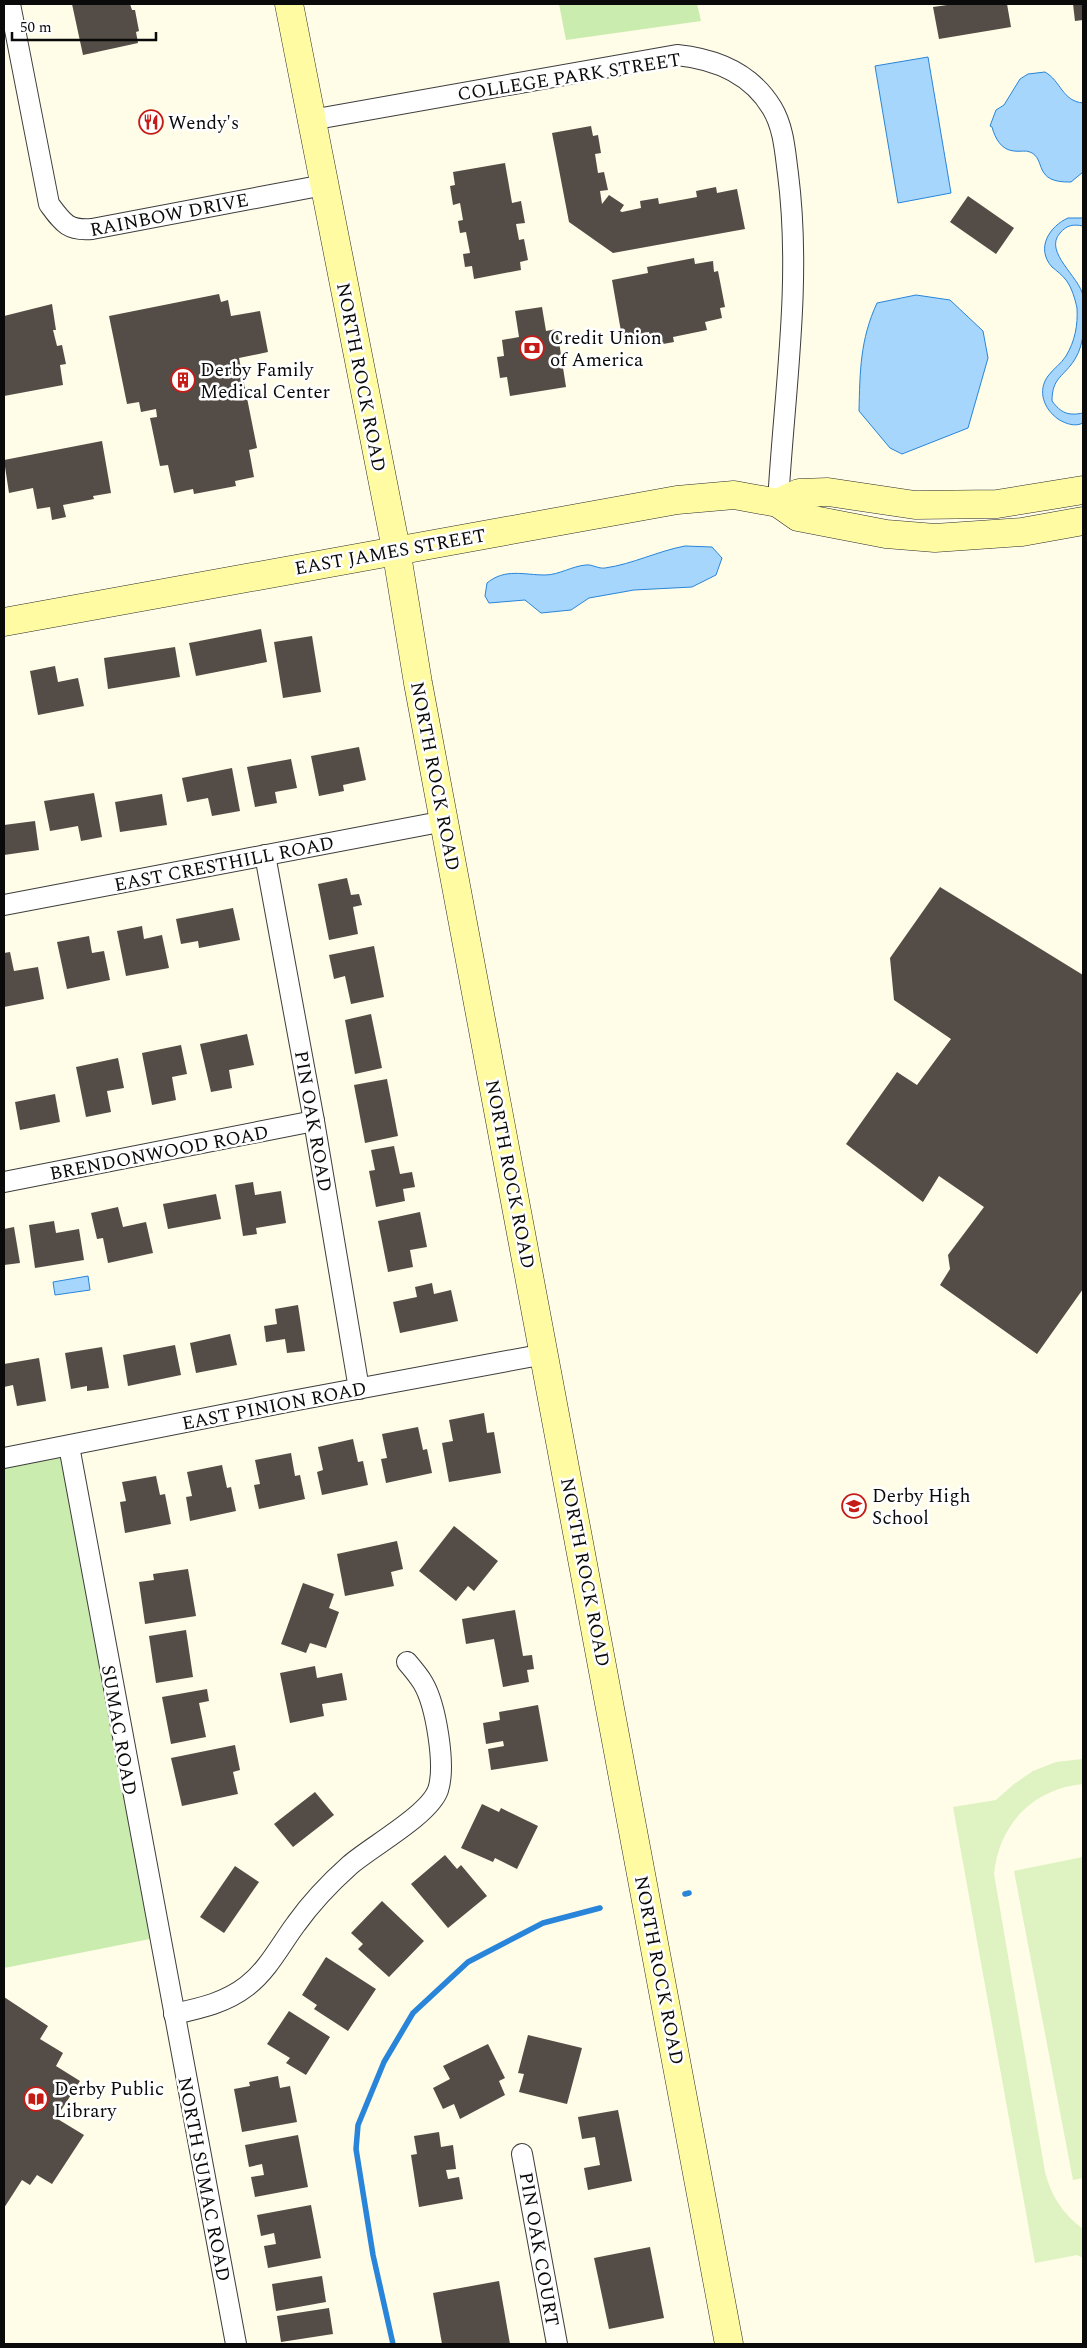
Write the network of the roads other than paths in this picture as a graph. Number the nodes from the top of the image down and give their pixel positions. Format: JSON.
{"nodes":[{"id":1,"x":10,"y":4,"type":"edge"},
{"id":2,"x":289,"y":4,"type":"edge"},
{"id":3,"x":311,"y":120,"type":"junction"},
{"id":4,"x":324,"y":185,"type":"junction"},
{"id":5,"x":1083,"y":490,"type":"edge"},
{"id":6,"x":778,"y":503,"type":"junction"},
{"id":7,"x":1083,"y":521,"type":"edge"},
{"id":8,"x":396,"y":550,"type":"junction"},
{"id":9,"x":4,"y":622,"type":"edge"},
{"id":10,"x":444,"y":821,"type":"junction"},
{"id":11,"x":265,"y":855,"type":"junction"},
{"id":12,"x":4,"y":905,"type":"edge"},
{"id":13,"x":314,"y":1122,"type":"junction"},
{"id":14,"x":4,"y":1182,"type":"edge"},
{"id":15,"x":546,"y":1354,"type":"junction"},
{"id":16,"x":359,"y":1389,"type":"junction"},
{"id":17,"x":68,"y":1446,"type":"junction"},
{"id":18,"x":4,"y":1458,"type":"edge"},
{"id":19,"x":407,"y":1662,"type":"dead end"},
{"id":20,"x":174,"y":2014,"type":"junction"},
{"id":21,"x":522,"y":2154,"type":"dead end"},
{"id":22,"x":236,"y":2344,"type":"edge"},
{"id":23,"x":557,"y":2344,"type":"edge"},
{"id":24,"x":729,"y":2344,"type":"edge"}],
"edges":[{"from":1,"to":4,"type":"street","name":"RAINBOW DRIVE"},
{"from":2,"to":3,"type":"main road","name":"NORTH ROCK ROAD"},
{"from":3,"to":4,"type":"main road","name":"NORTH ROCK ROAD"},
{"from":3,"to":6,"type":"street","name":"COLLEGE PARK STREET"},
{"from":4,"to":8,"type":"main road","name":"NORTH ROCK ROAD"},
{"from":5,"to":6,"type":"main road"},
{"from":6,"to":7,"type":"main road","name":"EAST JAMES STREET"},
{"from":6,"to":8,"type":"main road","name":"EAST JAMES STREET"},
{"from":8,"to":9,"type":"main road","name":"EAST JAMES STREET"},
{"from":8,"to":10,"type":"main road","name":"NORTH ROCK ROAD"},
{"from":10,"to":11,"type":"street","name":"EAST CRESTHILL ROAD"},
{"from":10,"to":15,"type":"main road","name":"NORTH ROCK ROAD"},
{"from":11,"to":12,"type":"street","name":"EAST CRESTHILL ROAD"},
{"from":11,"to":13,"type":"street","name":"PIN OAK ROAD"},
{"from":13,"to":14,"type":"street","name":"BRENDONWOOD ROAD"},
{"from":13,"to":16,"type":"street","name":"PIN OAK ROAD"},
{"from":15,"to":16,"type":"street","name":"EAST PINION ROAD"},
{"from":15,"to":24,"type":"main road","name":"NORTH ROCK ROAD"},
{"from":16,"to":17,"type":"street","name":"EAST PINION ROAD"},
{"from":17,"to":18,"type":"street","name":"EAST PINION ROAD"},
{"from":17,"to":20,"type":"street","name":"SUMAC ROAD"},
{"from":19,"to":20,"type":"street"},
{"from":20,"to":22,"type":"street","name":"NORTH SUMAC ROAD"},
{"from":21,"to":23,"type":"street","name":"PIN OAK COURT"}]}
